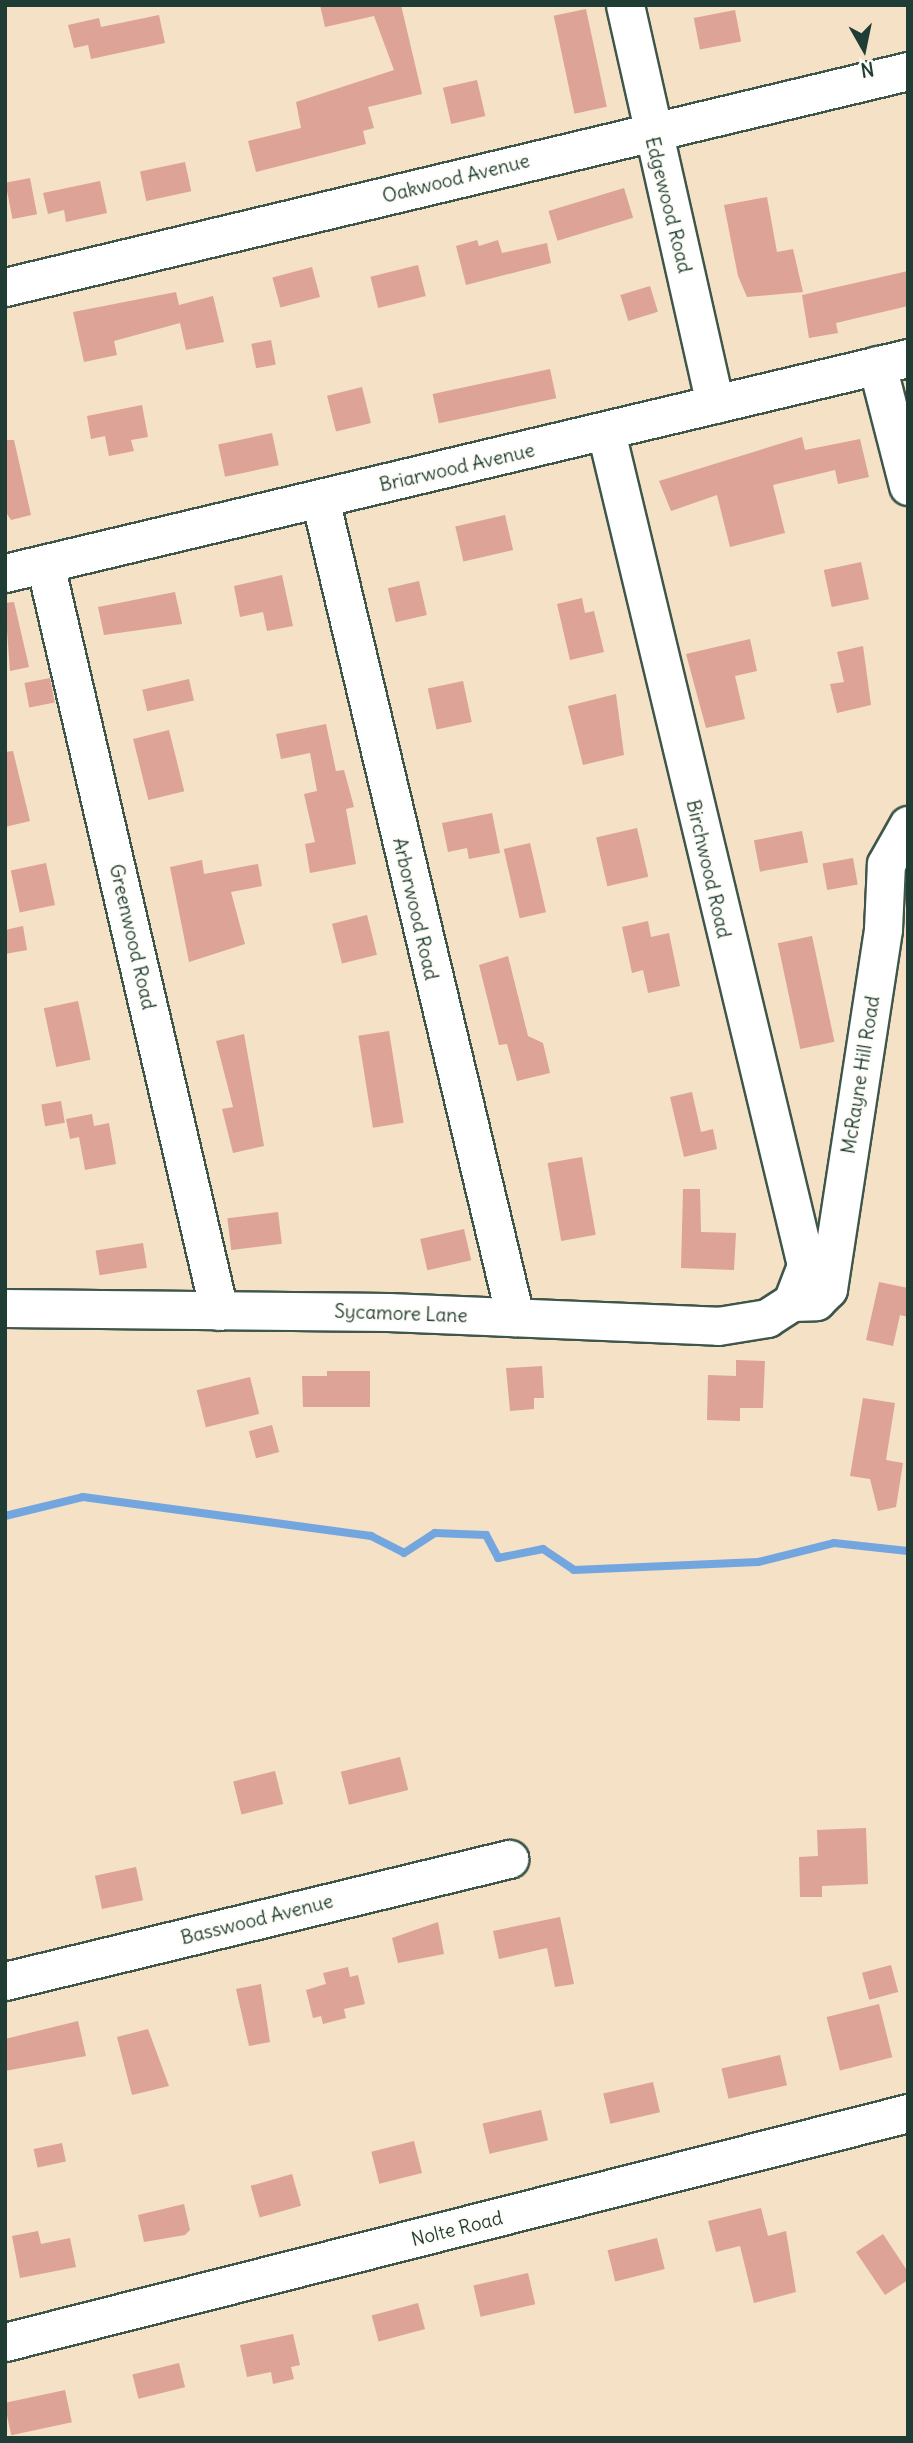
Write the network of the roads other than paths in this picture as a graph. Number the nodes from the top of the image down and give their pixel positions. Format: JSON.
{"nodes":[{"id":1,"x":625,"y":5,"type":"edge"},
{"id":2,"x":908,"y":71,"type":"edge"},
{"id":3,"x":649,"y":132,"type":"junction"},
{"id":4,"x":5,"y":287,"type":"edge"},
{"id":5,"x":892,"y":362,"type":"edge"},
{"id":6,"x":715,"y":404,"type":"junction"},
{"id":7,"x":606,"y":432,"type":"junction"},
{"id":8,"x":908,"y":486,"type":"edge"},
{"id":9,"x":320,"y":499,"type":"junction"},
{"id":10,"x":46,"y":564,"type":"junction"},
{"id":11,"x":5,"y":573,"type":"edge"},
{"id":12,"x":908,"y":825,"type":"edge"},
{"id":13,"x":792,"y":1302,"type":"junction"},
{"id":14,"x":5,"y":1308,"type":"edge"},
{"id":15,"x":219,"y":1311,"type":"junction"},
{"id":16,"x":516,"y":1317,"type":"junction"},
{"id":17,"x":509,"y":1859,"type":"dead end"},
{"id":18,"x":5,"y":1981,"type":"edge"},
{"id":19,"x":907,"y":2115,"type":"edge"},
{"id":20,"x":5,"y":2342,"type":"edge"}],
"edges":[{"from":1,"to":3,"type":"street","name":"Edgewood Road"},
{"from":2,"to":3,"type":"street","name":"Oakwood Avenue"},
{"from":3,"to":4,"type":"street","name":"Oakwood Avenue"},
{"from":3,"to":6,"type":"street","name":"Edgewood Road"},
{"from":5,"to":6,"type":"street","name":"Briarwood Avenue"},
{"from":5,"to":8,"type":"street"},
{"from":6,"to":7,"type":"street","name":"Briarwood Avenue"},
{"from":7,"to":9,"type":"street","name":"Briarwood Avenue"},
{"from":7,"to":13,"type":"street","name":"Birchwood Road"},
{"from":9,"to":10,"type":"street","name":"Briarwood Avenue"},
{"from":9,"to":16,"type":"street","name":"Arborwood Road"},
{"from":10,"to":11,"type":"street","name":"Briarwood Avenue"},
{"from":10,"to":15,"type":"street","name":"Greenwood Road"},
{"from":12,"to":13,"type":"street","name":"McRayne Hill Road"},
{"from":13,"to":16,"type":"street","name":"Sycamore Lane"},
{"from":14,"to":15,"type":"street","name":"Sycamore Lane"},
{"from":15,"to":16,"type":"street","name":"Sycamore Lane"},
{"from":17,"to":18,"type":"street","name":"Basswood Avenue"},
{"from":19,"to":20,"type":"street","name":"Nolte Road"}]}
